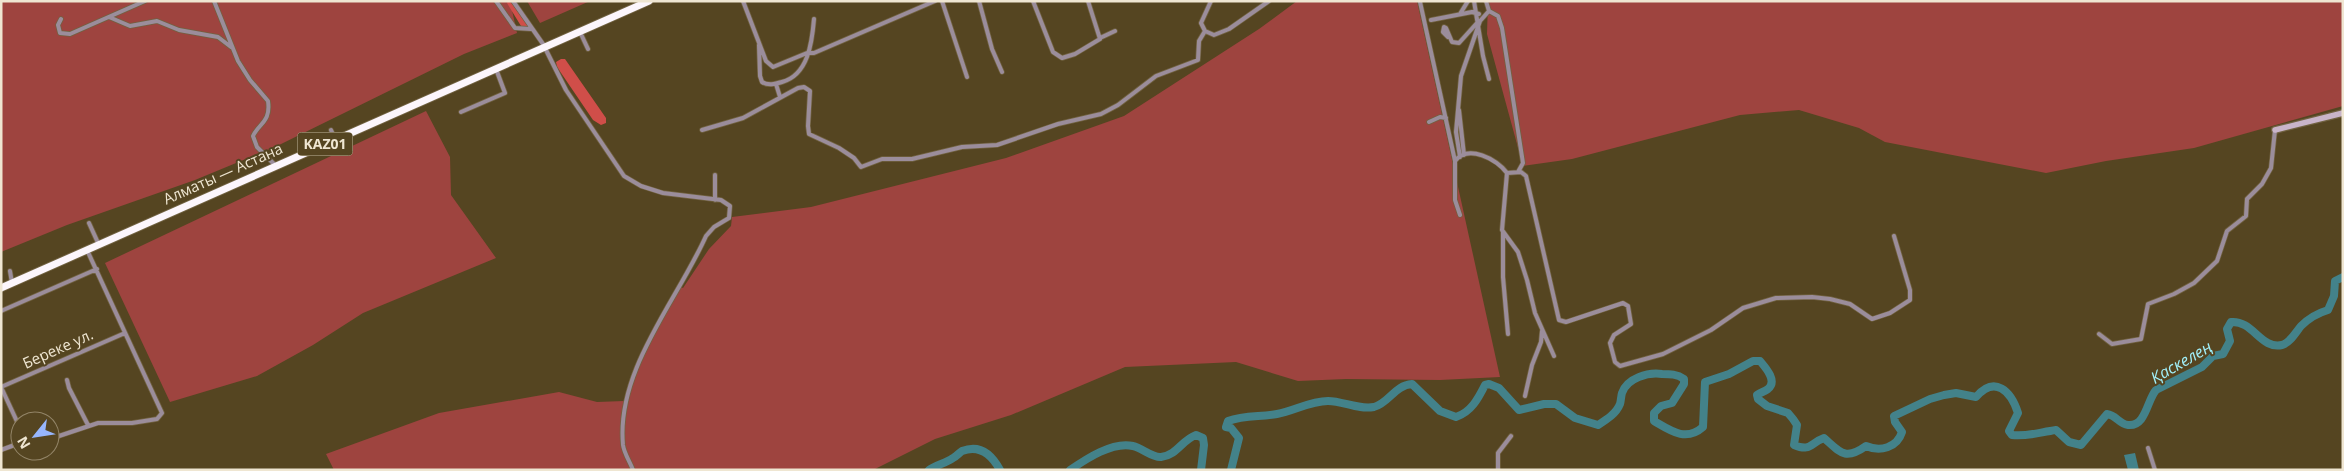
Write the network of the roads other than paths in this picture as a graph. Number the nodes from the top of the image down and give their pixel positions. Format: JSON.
{"nodes":[{"id":1,"x":144,"y":1,"type":"edge"},
{"id":2,"x":214,"y":1,"type":"edge"},
{"id":3,"x":496,"y":1,"type":"edge"},
{"id":4,"x":512,"y":1,"type":"edge"},
{"id":5,"x":649,"y":1,"type":"edge"},
{"id":6,"x":742,"y":1,"type":"edge"},
{"id":7,"x":935,"y":1,"type":"edge"},
{"id":8,"x":942,"y":1,"type":"edge"},
{"id":9,"x":979,"y":1,"type":"edge"},
{"id":10,"x":1033,"y":1,"type":"edge"},
{"id":11,"x":1088,"y":1,"type":"edge"},
{"id":12,"x":1211,"y":1,"type":"edge"},
{"id":13,"x":1269,"y":1,"type":"edge"},
{"id":14,"x":1468,"y":1,"type":"edge"},
{"id":15,"x":1474,"y":1,"type":"edge"},
{"id":16,"x":1486,"y":1,"type":"edge"},
{"id":17,"x":1420,"y":2,"type":"edge"},
{"id":18,"x":638,"y":4,"type":"edge"},
{"id":19,"x":1490,"y":12,"type":"junction"},
{"id":20,"x":1477,"y":13,"type":"junction"},
{"id":21,"x":1460,"y":14,"type":"junction"},
{"id":22,"x":1483,"y":16,"type":"junction"},
{"id":23,"x":109,"y":17,"type":"junction"},
{"id":24,"x":62,"y":19,"type":"dead end"},
{"id":25,"x":814,"y":19,"type":"dead end"},
{"id":26,"x":1431,"y":20,"type":"dead end"},
{"id":27,"x":1477,"y":23,"type":"junction"},
{"id":28,"x":1478,"y":28,"type":"junction"},
{"id":29,"x":531,"y":29,"type":"junction"},
{"id":30,"x":1115,"y":31,"type":"dead end"},
{"id":31,"x":1205,"y":31,"type":"junction"},
{"id":32,"x":580,"y":32,"type":"junction"},
{"id":33,"x":1448,"y":37,"type":"dead end"},
{"id":34,"x":1100,"y":38,"type":"junction"},
{"id":35,"x":759,"y":45,"type":"junction"},
{"id":36,"x":545,"y":48,"type":"junction"},
{"id":37,"x":588,"y":48,"type":"dead end"},
{"id":38,"x":232,"y":49,"type":"junction"},
{"id":39,"x":807,"y":53,"type":"junction"},
{"id":40,"x":496,"y":70,"type":"junction"},
{"id":41,"x":1002,"y":72,"type":"dead end"},
{"id":42,"x":967,"y":77,"type":"dead end"},
{"id":43,"x":1489,"y":79,"type":"dead end"},
{"id":44,"x":776,"y":84,"type":"junction"},
{"id":45,"x":505,"y":94,"type":"junction"},
{"id":46,"x":780,"y":97,"type":"junction"},
{"id":47,"x":510,"y":99,"type":"dead end"},
{"id":48,"x":1459,"y":107,"type":"junction"},
{"id":49,"x":461,"y":112,"type":"dead end"},
{"id":50,"x":2343,"y":113,"type":"edge"},
{"id":51,"x":1446,"y":118,"type":"junction"},
{"id":52,"x":1429,"y":122,"type":"dead end"},
{"id":53,"x":331,"y":130,"type":"dead end"},
{"id":54,"x":702,"y":130,"type":"dead end"},
{"id":55,"x":2275,"y":130,"type":"joint"},
{"id":56,"x":335,"y":139,"type":"junction"},
{"id":57,"x":1465,"y":148,"type":"junction"},
{"id":58,"x":1472,"y":153,"type":"junction"},
{"id":59,"x":1462,"y":156,"type":"junction"},
{"id":60,"x":1455,"y":161,"type":"junction"},
{"id":61,"x":276,"y":166,"type":"junction"},
{"id":62,"x":1518,"y":172,"type":"junction"},
{"id":63,"x":1507,"y":173,"type":"junction"},
{"id":64,"x":715,"y":175,"type":"dead end"},
{"id":65,"x":714,"y":200,"type":"junction"},
{"id":66,"x":1460,"y":215,"type":"dead end"},
{"id":67,"x":89,"y":223,"type":"dead end"},
{"id":68,"x":1503,"y":232,"type":"junction"},
{"id":69,"x":1894,"y":236,"type":"dead end"},
{"id":70,"x":99,"y":245,"type":"junction"},
{"id":71,"x":87,"y":250,"type":"junction"},
{"id":72,"x":97,"y":269,"type":"junction"},
{"id":73,"x":10,"y":271,"type":"dead end"},
{"id":74,"x":12,"y":283,"type":"junction"},
{"id":75,"x":1,"y":288,"type":"edge"},
{"id":76,"x":1,"y":311,"type":"edge"},
{"id":77,"x":1542,"y":328,"type":"junction"},
{"id":78,"x":124,"y":333,"type":"junction"},
{"id":79,"x":1508,"y":334,"type":"dead end"},
{"id":80,"x":2099,"y":334,"type":"dead end"},
{"id":81,"x":1554,"y":356,"type":"dead end"},
{"id":82,"x":67,"y":380,"type":"dead end"},
{"id":83,"x":1,"y":387,"type":"edge"},
{"id":84,"x":1524,"y":396,"type":"dead end"},
{"id":85,"x":12,"y":411,"type":"edge"},
{"id":86,"x":88,"y":425,"type":"junction"},
{"id":87,"x":60,"y":435,"type":"edge"},
{"id":88,"x":1511,"y":436,"type":"dead end"},
{"id":89,"x":2148,"y":448,"type":"dead end"},
{"id":90,"x":634,"y":470,"type":"edge"},
{"id":91,"x":1498,"y":470,"type":"edge"},
{"id":92,"x":2155,"y":470,"type":"edge"}],
"edges":[{"from":1,"to":23,"type":"street"},
{"from":2,"to":38,"type":"street"},
{"from":3,"to":29,"type":"street"},
{"from":4,"to":29,"type":"street"},
{"from":5,"to":18,"type":"highway","name":"Алматы — Астана","number":"KАZ01"},
{"from":6,"to":35,"type":"street"},
{"from":7,"to":39,"type":"street"},
{"from":8,"to":42,"type":"street"},
{"from":9,"to":41,"type":"street"},
{"from":10,"to":34,"type":"street"},
{"from":11,"to":34,"type":"street"},
{"from":12,"to":31,"type":"street"},
{"from":13,"to":31,"type":"street"},
{"from":14,"to":21,"type":"street"},
{"from":15,"to":20,"type":"street"},
{"from":16,"to":19,"type":"street"},
{"from":17,"to":51,"type":"street"},
{"from":18,"to":32,"type":"highway","name":"Алматы — Астана","number":"KАZ01"},
{"from":19,"to":22,"type":"street"},
{"from":19,"to":62,"type":"street"},
{"from":20,"to":21,"type":"street"},
{"from":20,"to":22,"type":"street"},
{"from":20,"to":27,"type":"street"},
{"from":21,"to":26,"type":"street"},
{"from":22,"to":28,"type":"street"},
{"from":23,"to":24,"type":"street"},
{"from":23,"to":38,"type":"street"},
{"from":25,"to":39,"type":"street"},
{"from":27,"to":28,"type":"street"},
{"from":27,"to":33,"type":"street"},
{"from":28,"to":43,"type":"street"},
{"from":28,"to":48,"type":"street"},
{"from":29,"to":36,"type":"street"},
{"from":30,"to":34,"type":"street"},
{"from":31,"to":46,"type":"street"},
{"from":32,"to":36,"type":"highway","name":"Алматы — Астана","number":"KАZ01"},
{"from":32,"to":37,"type":"street"},
{"from":35,"to":39,"type":"street"},
{"from":35,"to":44,"type":"street"},
{"from":36,"to":40,"type":"highway","name":"Алматы — Астана","number":"KАZ01"},
{"from":36,"to":65,"type":"street"},
{"from":38,"to":61,"type":"street"},
{"from":39,"to":44,"type":"street"},
{"from":40,"to":45,"type":"street"},
{"from":40,"to":56,"type":"highway","name":"Алматы — Астана","number":"KАZ01"},
{"from":44,"to":46,"type":"street"},
{"from":45,"to":47,"type":"street"},
{"from":45,"to":49,"type":"street"},
{"from":46,"to":54,"type":"street"},
{"from":48,"to":57,"type":"street"},
{"from":48,"to":59,"type":"street"},
{"from":50,"to":55,"type":"street"},
{"from":51,"to":52,"type":"street"},
{"from":51,"to":60,"type":"street"},
{"from":53,"to":56,"type":"street"},
{"from":55,"to":80,"type":"street"},
{"from":56,"to":61,"type":"highway","name":"Алматы — Астана","number":"KАZ01"},
{"from":57,"to":58,"type":"street"},
{"from":57,"to":59,"type":"street"},
{"from":58,"to":59,"type":"street"},
{"from":58,"to":63,"type":"street"},
{"from":59,"to":60,"type":"street"},
{"from":60,"to":66,"type":"street"},
{"from":61,"to":70,"type":"highway","name":"Алматы — Астана","number":"KАZ01"},
{"from":62,"to":63,"type":"street"},
{"from":62,"to":69,"type":"street"},
{"from":63,"to":68,"type":"street"},
{"from":64,"to":65,"type":"street"},
{"from":65,"to":90,"type":"street"},
{"from":67,"to":70,"type":"street"},
{"from":68,"to":77,"type":"street"},
{"from":68,"to":79,"type":"street"},
{"from":70,"to":71,"type":"highway","name":"Алматы — Астана","number":"KАZ01"},
{"from":71,"to":72,"type":"street"},
{"from":71,"to":74,"type":"highway","name":"Алматы — Астана","number":"KАZ01"},
{"from":72,"to":76,"type":"street"},
{"from":72,"to":78,"type":"street"},
{"from":73,"to":74,"type":"street"},
{"from":74,"to":75,"type":"highway","name":"Алматы — Астана","number":"KАZ01"},
{"from":77,"to":81,"type":"street"},
{"from":77,"to":84,"type":"street"},
{"from":78,"to":83,"type":"street","name":"Береке ул."},
{"from":78,"to":86,"type":"street"},
{"from":82,"to":86,"type":"street"},
{"from":83,"to":85,"type":"street"},
{"from":86,"to":87,"type":"street"},
{"from":88,"to":91,"type":"street"},
{"from":89,"to":92,"type":"street"}]}
